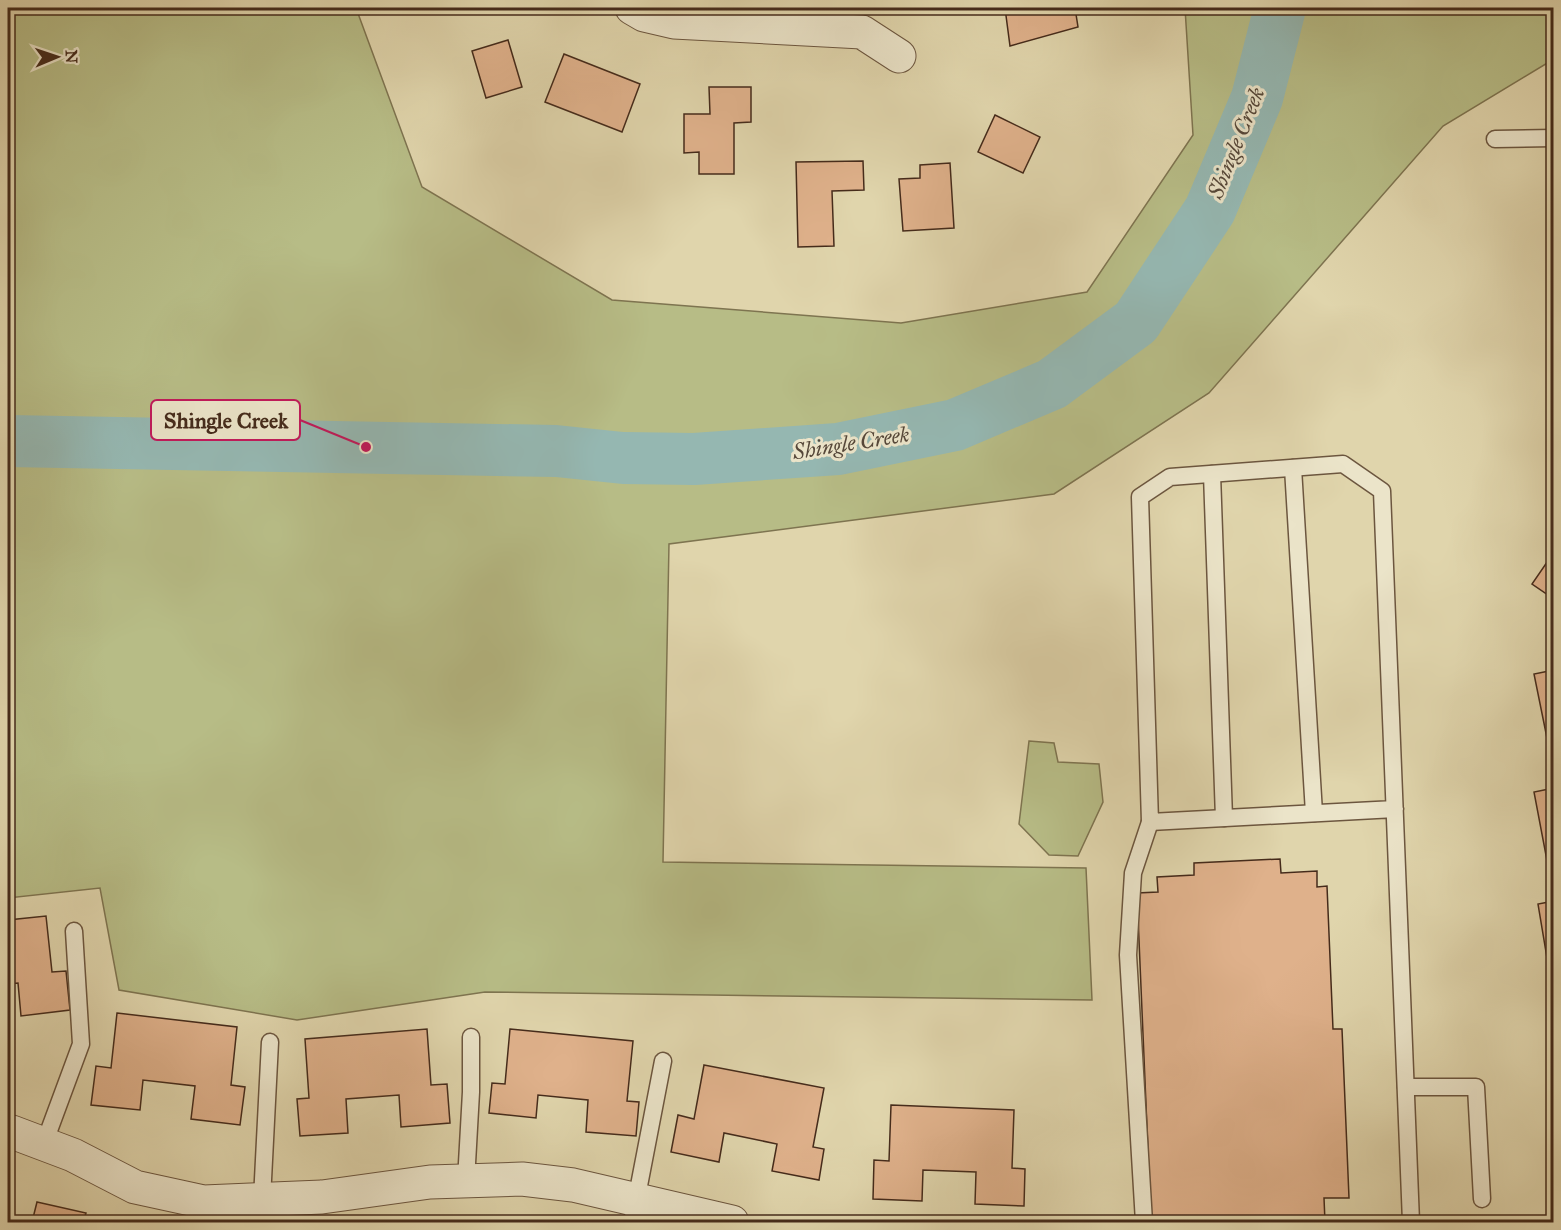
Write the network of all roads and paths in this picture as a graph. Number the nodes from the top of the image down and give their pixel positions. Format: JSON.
{"nodes":[{"id":1,"x":632,"y":8,"type":"edge"},
{"id":2,"x":899,"y":56,"type":"dead end"},
{"id":3,"x":1554,"y":138,"type":"edge"},
{"id":4,"x":1495,"y":139,"type":"dead end"},
{"id":5,"x":1293,"y":468,"type":"junction"},
{"id":6,"x":1212,"y":474,"type":"junction"},
{"id":7,"x":1395,"y":809,"type":"junction"},
{"id":8,"x":1314,"y":813,"type":"junction"},
{"id":9,"x":1224,"y":818,"type":"junction"},
{"id":10,"x":1150,"y":822,"type":"junction"},
{"id":11,"x":74,"y":931,"type":"dead end"},
{"id":12,"x":471,"y":1037,"type":"dead end"},
{"id":13,"x":270,"y":1042,"type":"dead end"},
{"id":14,"x":663,"y":1061,"type":"dead end"},
{"id":15,"x":1406,"y":1087,"type":"junction"},
{"id":16,"x":8,"y":1134,"type":"edge"},
{"id":17,"x":44,"y":1144,"type":"junction"},
{"id":18,"x":466,"y":1181,"type":"junction"},
{"id":19,"x":262,"y":1199,"type":"junction"},
{"id":20,"x":1482,"y":1199,"type":"dead end"},
{"id":21,"x":634,"y":1211,"type":"edge"},
{"id":22,"x":732,"y":1222,"type":"edge"},
{"id":23,"x":1144,"y":1222,"type":"edge"},
{"id":24,"x":1411,"y":1222,"type":"edge"}],
"edges":[{"from":1,"to":2,"type":"street"},
{"from":3,"to":4,"type":"lane"},
{"from":5,"to":6,"type":"lane"},
{"from":5,"to":7,"type":"lane"},
{"from":5,"to":8,"type":"lane"},
{"from":6,"to":9,"type":"lane"},
{"from":6,"to":10,"type":"lane"},
{"from":7,"to":8,"type":"lane"},
{"from":7,"to":15,"type":"lane"},
{"from":8,"to":9,"type":"lane"},
{"from":9,"to":10,"type":"lane"},
{"from":10,"to":23,"type":"lane"},
{"from":11,"to":17,"type":"lane"},
{"from":12,"to":18,"type":"lane"},
{"from":13,"to":19,"type":"lane"},
{"from":14,"to":21,"type":"lane"},
{"from":15,"to":20,"type":"lane"},
{"from":15,"to":24,"type":"lane"},
{"from":16,"to":17,"type":"street"},
{"from":17,"to":19,"type":"street"},
{"from":18,"to":19,"type":"street"},
{"from":18,"to":21,"type":"street"},
{"from":21,"to":22,"type":"street"}]}
